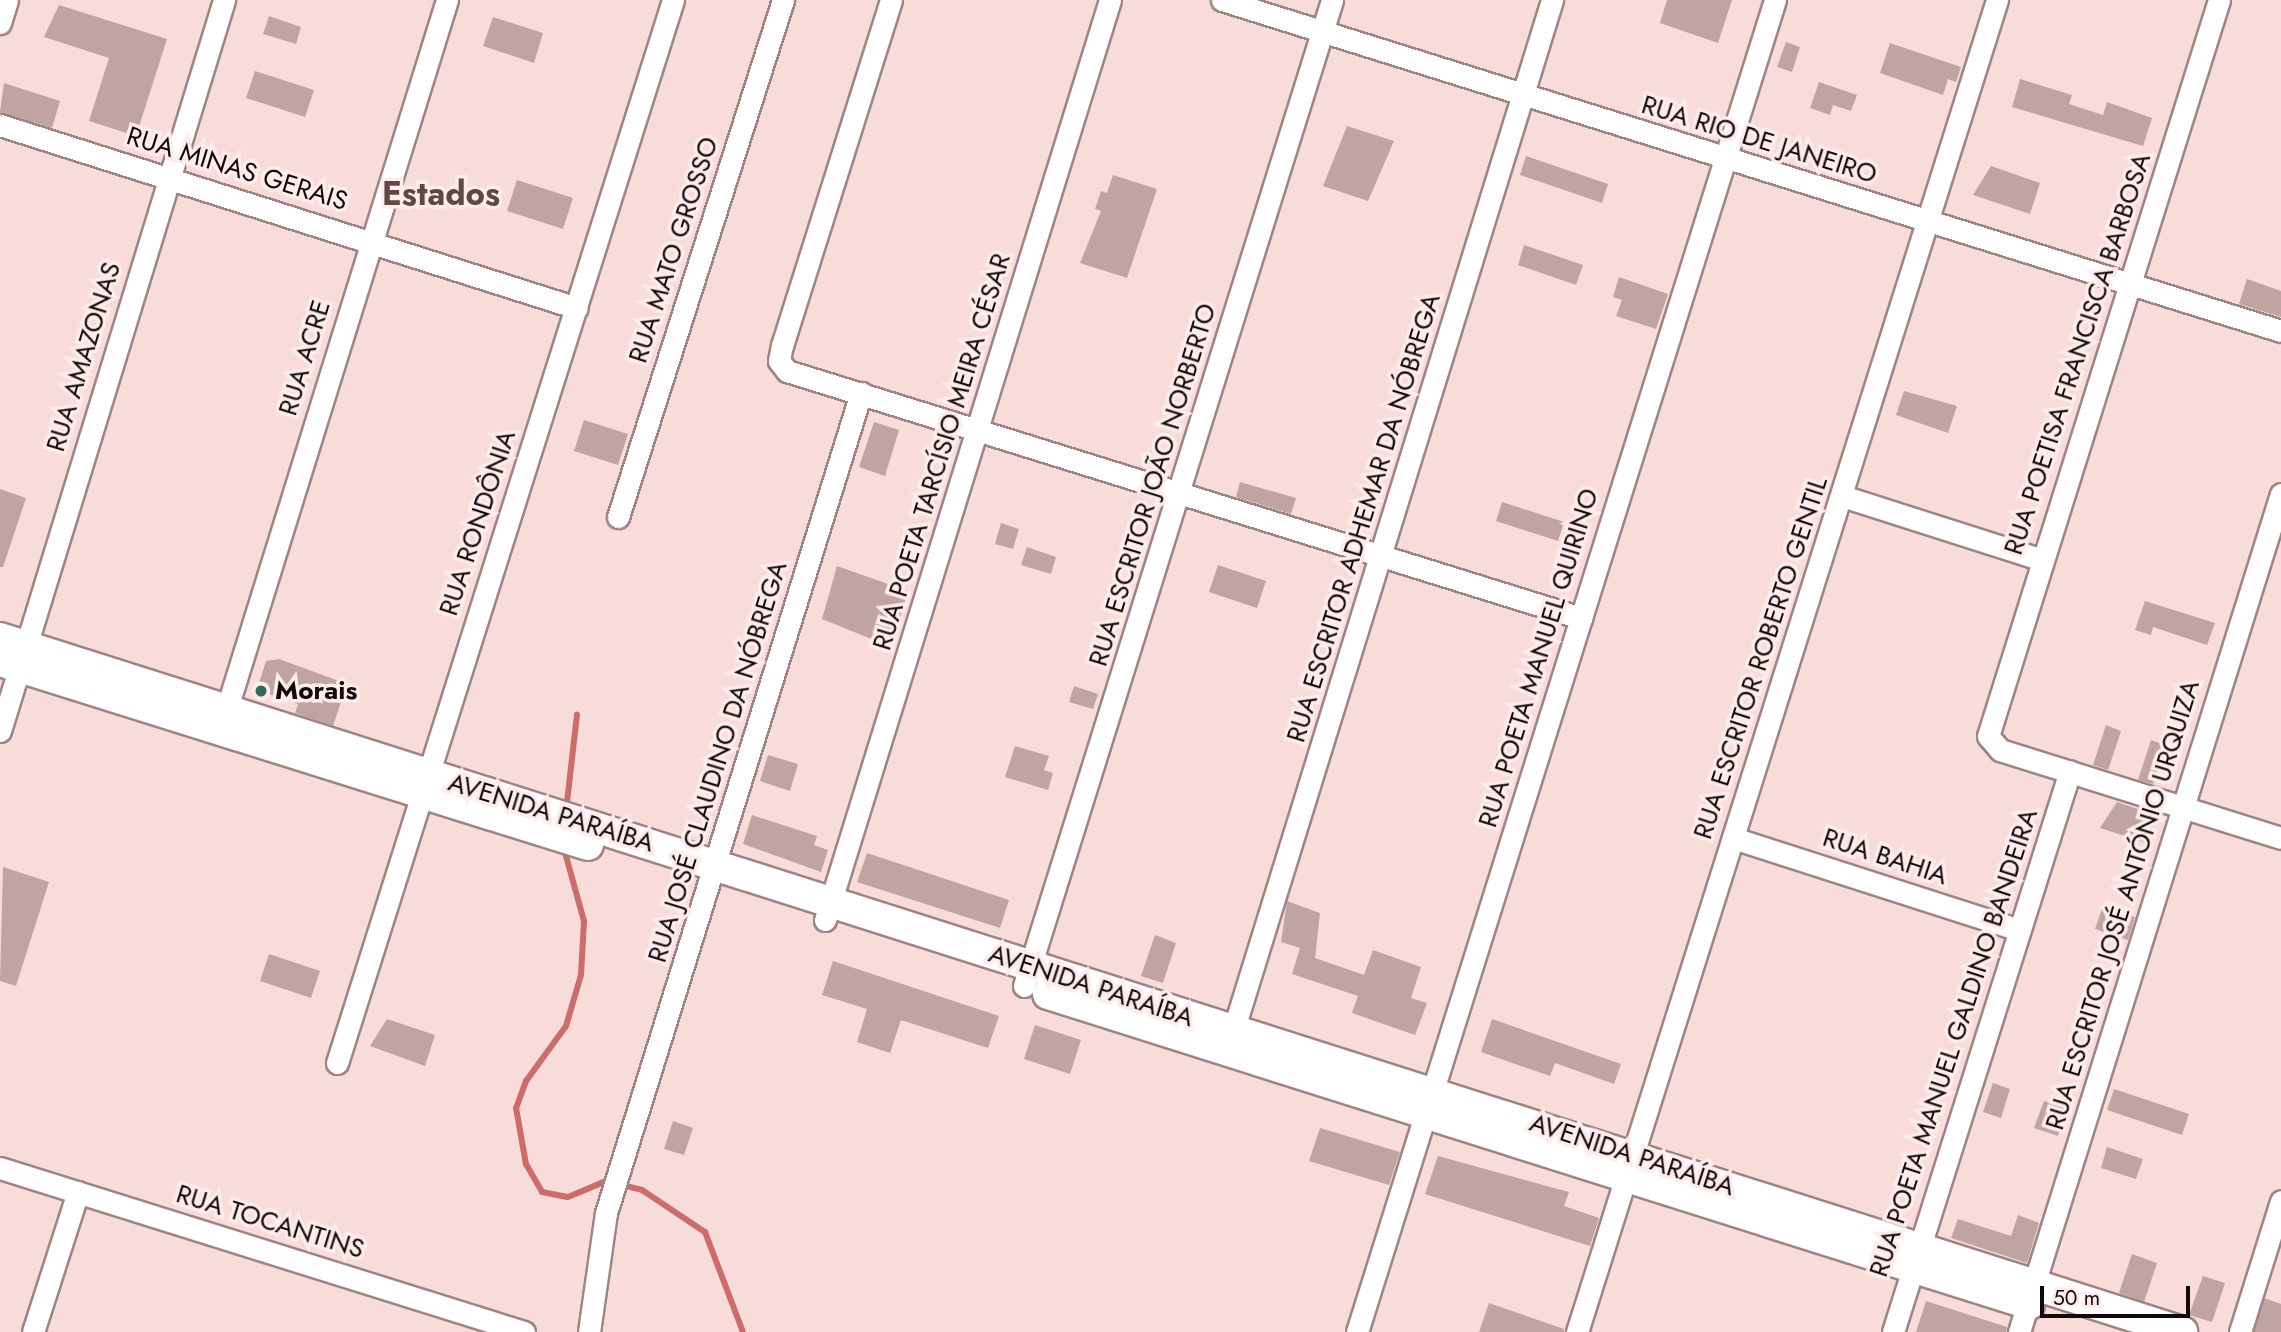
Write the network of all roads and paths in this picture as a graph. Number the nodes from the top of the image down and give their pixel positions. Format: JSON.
{"nodes":[{"id":1,"x":7,"y":0,"type":"edge"},
{"id":2,"x":224,"y":0,"type":"edge"},
{"id":3,"x":447,"y":0,"type":"edge"},
{"id":4,"x":673,"y":0,"type":"edge"},
{"id":5,"x":783,"y":0,"type":"edge"},
{"id":6,"x":891,"y":0,"type":"edge"},
{"id":7,"x":1110,"y":0,"type":"edge"},
{"id":8,"x":1222,"y":0,"type":"edge"},
{"id":9,"x":1332,"y":0,"type":"edge"},
{"id":10,"x":1552,"y":0,"type":"edge"},
{"id":11,"x":1775,"y":0,"type":"edge"},
{"id":12,"x":1997,"y":0,"type":"edge"},
{"id":13,"x":2218,"y":0,"type":"edge"},
{"id":14,"x":0,"y":23,"type":"edge"},
{"id":15,"x":1322,"y":32,"type":"junction"},
{"id":16,"x":1523,"y":96,"type":"junction"},
{"id":17,"x":0,"y":125,"type":"edge"},
{"id":18,"x":1725,"y":158,"type":"junction"},
{"id":19,"x":168,"y":177,"type":"junction"},
{"id":20,"x":1927,"y":222,"type":"junction"},
{"id":21,"x":371,"y":239,"type":"junction"},
{"id":22,"x":2130,"y":285,"type":"junction"},
{"id":23,"x":577,"y":309,"type":"junction"},
{"id":24,"x":2281,"y":331,"type":"edge"},
{"id":25,"x":861,"y":393,"type":"junction"},
{"id":26,"x":980,"y":430,"type":"junction"},
{"id":27,"x":1181,"y":492,"type":"junction"},
{"id":28,"x":2281,"y":494,"type":"edge"},
{"id":29,"x":1842,"y":496,"type":"junction"},
{"id":30,"x":618,"y":517,"type":"dead end"},
{"id":31,"x":1382,"y":556,"type":"junction"},
{"id":32,"x":2042,"y":560,"type":"junction"},
{"id":33,"x":1581,"y":618,"type":"junction"},
{"id":34,"x":11,"y":653,"type":"edge"},
{"id":35,"x":223,"y":722,"type":"junction"},
{"id":36,"x":0,"y":731,"type":"edge"},
{"id":37,"x":2070,"y":771,"type":"junction"},
{"id":38,"x":423,"y":785,"type":"junction"},
{"id":39,"x":2182,"y":807,"type":"junction"},
{"id":40,"x":1733,"y":838,"type":"junction"},
{"id":41,"x":2281,"y":838,"type":"edge"},
{"id":42,"x":713,"y":874,"type":"junction"},
{"id":43,"x":827,"y":912,"type":"junction"},
{"id":44,"x":2019,"y":930,"type":"junction"},
{"id":45,"x":1027,"y":976,"type":"junction"},
{"id":46,"x":1230,"y":1041,"type":"junction"},
{"id":47,"x":337,"y":1063,"type":"dead end"},
{"id":48,"x":1429,"y":1104,"type":"junction"},
{"id":49,"x":1628,"y":1167,"type":"junction"},
{"id":50,"x":0,"y":1168,"type":"edge"},
{"id":51,"x":78,"y":1192,"type":"junction"},
{"id":52,"x":2281,"y":1201,"type":"edge"},
{"id":53,"x":1915,"y":1258,"type":"junction"},
{"id":54,"x":2027,"y":1307,"type":"edge"},
{"id":55,"x":33,"y":1332,"type":"edge"},
{"id":56,"x":524,"y":1332,"type":"edge"},
{"id":57,"x":589,"y":1332,"type":"edge"},
{"id":58,"x":1357,"y":1332,"type":"edge"},
{"id":59,"x":1577,"y":1332,"type":"edge"},
{"id":60,"x":1893,"y":1332,"type":"edge"},
{"id":61,"x":2116,"y":1332,"type":"edge"},
{"id":62,"x":2182,"y":1332,"type":"edge"},
{"id":63,"x":2240,"y":1332,"type":"edge"}],
"edges":[{"from":1,"to":14,"type":"street"},
{"from":2,"to":19,"type":"street","name":"RUA AMAZONAS"},
{"from":3,"to":21,"type":"street","name":"RUA ACRE"},
{"from":4,"to":23,"type":"street","name":"RUA RONDÔNIA"},
{"from":5,"to":30,"type":"street","name":"RUA MATO GROSSO"},
{"from":6,"to":25,"type":"street"},
{"from":7,"to":26,"type":"street","name":"RUA POETA TARCÍSIO MEIRA CÉSAR"},
{"from":8,"to":15,"type":"street","name":"RUA RIO DE JANEIRO"},
{"from":9,"to":15,"type":"street","name":"RUA ESCRITOR JOÃO NORBERTO"},
{"from":10,"to":16,"type":"street","name":"RUA ESCRITOR ADHEMAR DA NÓBREGA"},
{"from":11,"to":18,"type":"street","name":"RUA POETA MANUEL QUIRINO"},
{"from":12,"to":20,"type":"street","name":"RUA ESCRITOR ROBERTO GENTIL"},
{"from":13,"to":22,"type":"street","name":"RUA POETISA FRANCISCA BARBOSA"},
{"from":15,"to":16,"type":"street","name":"RUA RIO DE JANEIRO"},
{"from":15,"to":27,"type":"street","name":"RUA ESCRITOR JOÃO NORBERTO"},
{"from":16,"to":18,"type":"street","name":"RUA RIO DE JANEIRO"},
{"from":16,"to":31,"type":"street","name":"RUA ESCRITOR ADHEMAR DA NÓBREGA"},
{"from":17,"to":19,"type":"street","name":"RUA MINAS GERAIS"},
{"from":18,"to":20,"type":"street","name":"RUA RIO DE JANEIRO"},
{"from":18,"to":33,"type":"street","name":"RUA POETA MANUEL QUIRINO"},
{"from":19,"to":21,"type":"street","name":"RUA MINAS GERAIS"},
{"from":19,"to":34,"type":"street","name":"RUA AMAZONAS"},
{"from":20,"to":22,"type":"street","name":"RUA RIO DE JANEIRO"},
{"from":20,"to":29,"type":"street","name":"RUA ESCRITOR ROBERTO GENTIL"},
{"from":21,"to":23,"type":"street","name":"RUA MINAS GERAIS"},
{"from":21,"to":35,"type":"street","name":"RUA ACRE"},
{"from":22,"to":24,"type":"street","name":"RUA RIO DE JANEIRO"},
{"from":22,"to":32,"type":"street","name":"RUA POETISA FRANCISCA BARBOSA"},
{"from":23,"to":38,"type":"street","name":"RUA RONDÔNIA"},
{"from":25,"to":26,"type":"street"},
{"from":25,"to":42,"type":"street","name":"RUA JOSÉ CLAUDINO DA NÓBREGA"},
{"from":26,"to":27,"type":"street"},
{"from":26,"to":43,"type":"street","name":"RUA POETA TARCÍSIO MEIRA CÉSAR"},
{"from":27,"to":31,"type":"street"},
{"from":27,"to":45,"type":"street","name":"RUA ESCRITOR JOÃO NORBERTO"},
{"from":28,"to":39,"type":"street","name":"RUA ESCRITOR JOSÉ ANTÓNIO URQUIZA"},
{"from":29,"to":32,"type":"street"},
{"from":29,"to":40,"type":"street","name":"RUA ESCRITOR ROBERTO GENTIL"},
{"from":31,"to":33,"type":"street"},
{"from":31,"to":46,"type":"street","name":"RUA ESCRITOR ADHEMAR DA NÓBREGA"},
{"from":32,"to":37,"type":"street","name":"RUA POETISA FRANCISCA BARBOSA"},
{"from":33,"to":48,"type":"street","name":"RUA POETA MANUEL QUIRINO"},
{"from":34,"to":35,"type":"street","name":"AVENIDA PARAÍBA"},
{"from":34,"to":36,"type":"street","name":"RUA AMAZONAS"},
{"from":35,"to":38,"type":"street","name":"AVENIDA PARAÍBA"},
{"from":37,"to":39,"type":"street"},
{"from":37,"to":44,"type":"street","name":"RUA POETA MANUEL GALDINO BANDEIRA"},
{"from":38,"to":42,"type":"street","name":"AVENIDA PARAÍBA"},
{"from":38,"to":47,"type":"street","name":"RUA RONDÔNIA"},
{"from":39,"to":41,"type":"street"},
{"from":39,"to":54,"type":"street","name":"RUA ESCRITOR JOSÉ ANTÓNIO URQUIZA"},
{"from":40,"to":44,"type":"street","name":"RUA BAHIA"},
{"from":40,"to":49,"type":"street","name":"RUA ESCRITOR ROBERTO GENTIL"},
{"from":42,"to":43,"type":"street","name":"AVENIDA PARAÍBA"},
{"from":42,"to":57,"type":"street","name":"RUA JOSÉ CLAUDINO DA NÓBREGA"},
{"from":43,"to":45,"type":"street","name":"AVENIDA PARAÍBA"},
{"from":44,"to":53,"type":"street","name":"RUA POETA MANUEL GALDINO BANDEIRA"},
{"from":45,"to":46,"type":"street","name":"AVENIDA PARAÍBA"},
{"from":46,"to":48,"type":"street","name":"AVENIDA PARAÍBA"},
{"from":48,"to":49,"type":"street","name":"AVENIDA PARAÍBA"},
{"from":48,"to":58,"type":"street","name":"RUA POETA MANUEL QUIRINO"},
{"from":49,"to":53,"type":"street","name":"AVENIDA PARAÍBA"},
{"from":49,"to":59,"type":"street","name":"RUA ESCRITOR ROBERTO GENTIL"},
{"from":50,"to":51,"type":"street","name":"RUA TOCANTINS"},
{"from":51,"to":55,"type":"street"},
{"from":51,"to":56,"type":"street","name":"RUA TOCANTINS"},
{"from":52,"to":63,"type":"street"},
{"from":53,"to":54,"type":"street","name":"AVENIDA PARAÍBA"},
{"from":53,"to":60,"type":"street","name":"RUA POETA MANUEL GALDINO BANDEIRA"},
{"from":54,"to":61,"type":"street","name":"AVENIDA PARAÍBA"},
{"from":54,"to":62,"type":"street","name":"AVENIDA PARAÍBA"}]}
